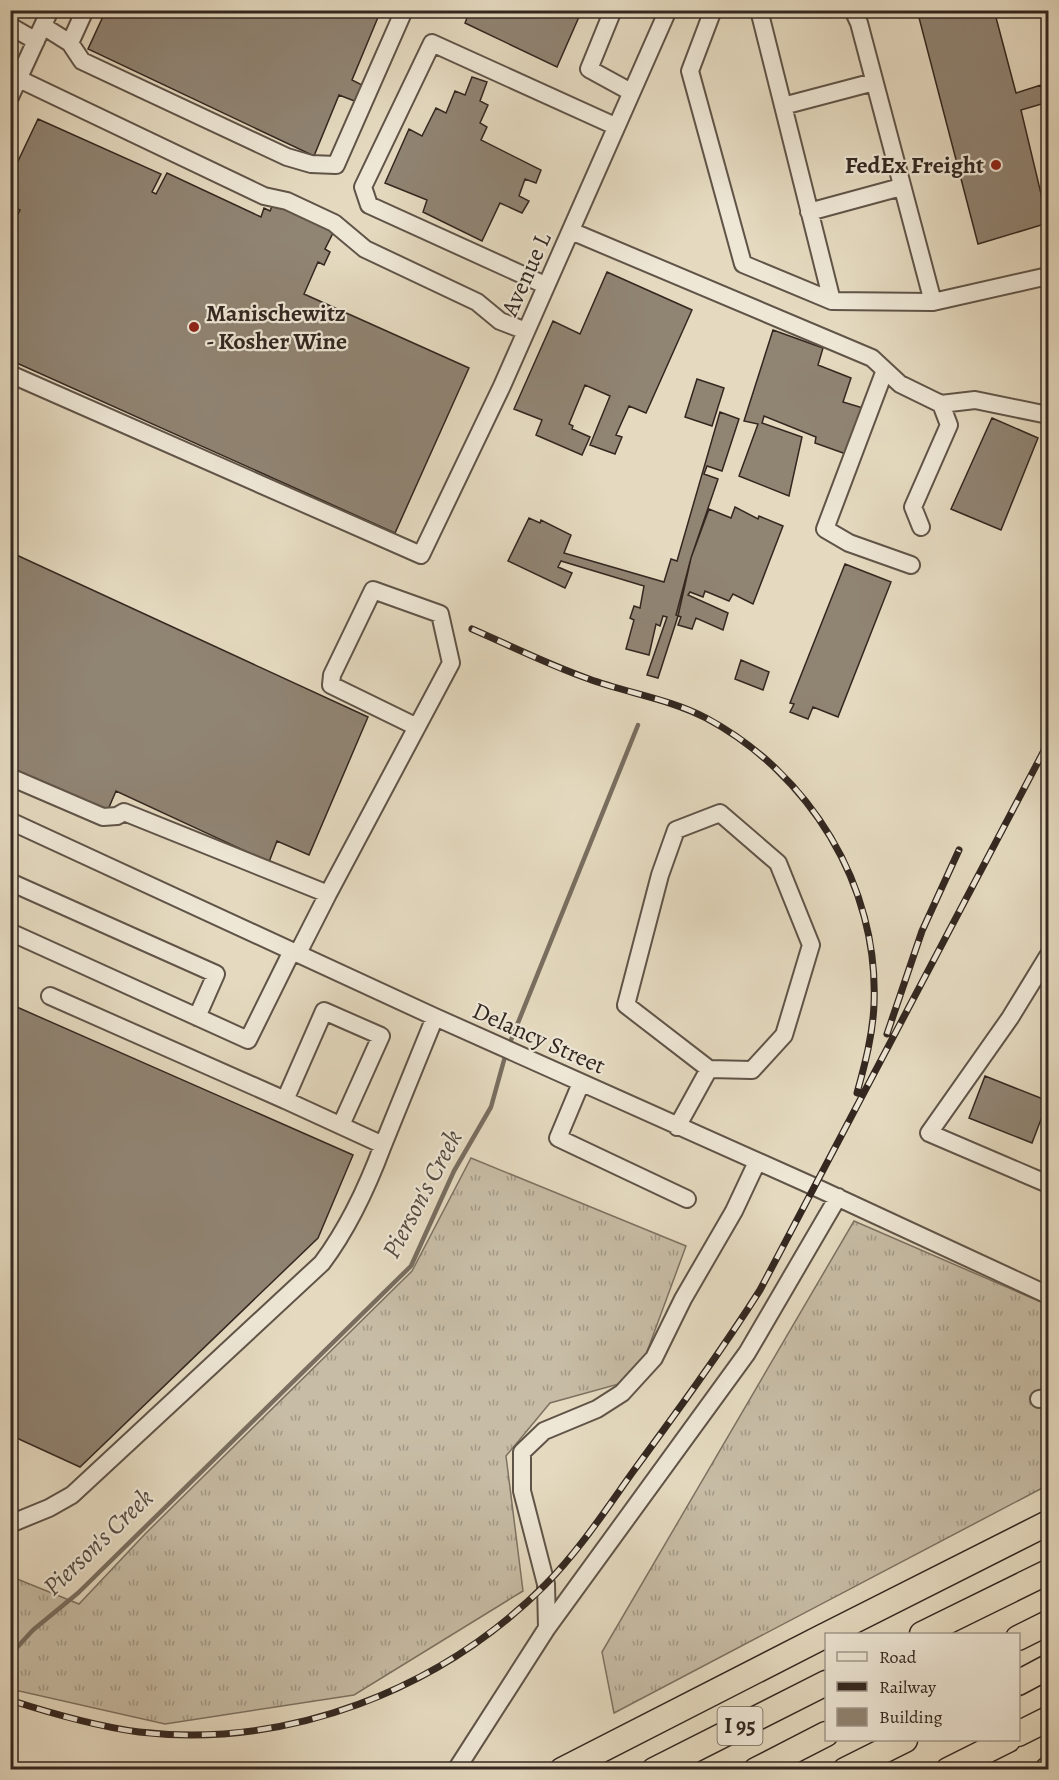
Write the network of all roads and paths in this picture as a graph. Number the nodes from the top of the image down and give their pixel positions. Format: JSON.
{"nodes":[{"id":1,"x":85,"y":10,"type":"edge"},
{"id":2,"x":614,"y":10,"type":"edge"},
{"id":3,"x":668,"y":10,"type":"edge"},
{"id":4,"x":713,"y":10,"type":"edge"},
{"id":5,"x":759,"y":10,"type":"edge"},
{"id":6,"x":853,"y":10,"type":"edge"},
{"id":7,"x":402,"y":15,"type":"dead end"},
{"id":8,"x":46,"y":18,"type":"edge"},
{"id":9,"x":10,"y":27,"type":"edge"},
{"id":10,"x":36,"y":42,"type":"junction"},
{"id":11,"x":70,"y":43,"type":"junction"},
{"id":12,"x":19,"y":79,"type":"junction"},
{"id":13,"x":874,"y":82,"type":"junction"},
{"id":14,"x":631,"y":92,"type":"junction"},
{"id":15,"x":10,"y":97,"type":"edge"},
{"id":16,"x":783,"y":106,"type":"junction"},
{"id":17,"x":615,"y":126,"type":"junction"},
{"id":18,"x":901,"y":187,"type":"junction"},
{"id":19,"x":809,"y":212,"type":"junction"},
{"id":20,"x":571,"y":231,"type":"junction"},
{"id":21,"x":1048,"y":276,"type":"edge"},
{"id":22,"x":545,"y":285,"type":"junction"},
{"id":23,"x":832,"y":301,"type":"junction"},
{"id":24,"x":933,"y":302,"type":"junction"},
{"id":25,"x":526,"y":331,"type":"junction"},
{"id":26,"x":885,"y":370,"type":"junction"},
{"id":27,"x":10,"y":374,"type":"edge"},
{"id":28,"x":941,"y":404,"type":"junction"},
{"id":29,"x":1048,"y":416,"type":"edge"},
{"id":30,"x":921,"y":527,"type":"dead end"},
{"id":31,"x":911,"y":565,"type":"dead end"},
{"id":32,"x":417,"y":727,"type":"junction"},
{"id":33,"x":10,"y":777,"type":"edge"},
{"id":34,"x":10,"y":821,"type":"edge"},
{"id":35,"x":10,"y":882,"type":"edge"},
{"id":36,"x":328,"y":894,"type":"junction"},
{"id":37,"x":10,"y":932,"type":"edge"},
{"id":38,"x":295,"y":952,"type":"junction"},
{"id":39,"x":1048,"y":956,"type":"edge"},
{"id":40,"x":50,"y":996,"type":"dead end"},
{"id":41,"x":197,"y":1017,"type":"junction"},
{"id":42,"x":435,"y":1017,"type":"junction"},
{"id":43,"x":709,"y":1069,"type":"junction"},
{"id":44,"x":581,"y":1083,"type":"junction"},
{"id":45,"x":285,"y":1100,"type":"junction"},
{"id":46,"x":341,"y":1125,"type":"junction"},
{"id":47,"x":677,"y":1126,"type":"junction"},
{"id":48,"x":383,"y":1145,"type":"junction"},
{"id":49,"x":757,"y":1162,"type":"junction"},
{"id":50,"x":1048,"y":1184,"type":"edge"},
{"id":51,"x":838,"y":1197,"type":"junction"},
{"id":52,"x":687,"y":1199,"type":"dead end"},
{"id":53,"x":1048,"y":1295,"type":"edge"},
{"id":54,"x":1048,"y":1523,"type":"edge"},
{"id":55,"x":10,"y":1524,"type":"edge"},
{"id":56,"x":1048,"y":1572,"type":"edge"},
{"id":57,"x":1048,"y":1623,"type":"edge"},
{"id":58,"x":547,"y":1628,"type":"junction"},
{"id":59,"x":831,"y":1633,"type":"edge"},
{"id":60,"x":926,"y":1633,"type":"edge"},
{"id":61,"x":825,"y":1636,"type":"edge"},
{"id":62,"x":1020,"y":1637,"type":"edge"},
{"id":63,"x":1048,"y":1667,"type":"edge"},
{"id":64,"x":1020,"y":1682,"type":"edge"},
{"id":65,"x":825,"y":1684,"type":"edge"},
{"id":66,"x":1048,"y":1719,"type":"edge"},
{"id":67,"x":1020,"y":1733,"type":"edge"},
{"id":68,"x":825,"y":1735,"type":"edge"},
{"id":69,"x":903,"y":1741,"type":"edge"},
{"id":70,"x":1006,"y":1741,"type":"edge"},
{"id":71,"x":456,"y":1770,"type":"edge"},
{"id":72,"x":562,"y":1770,"type":"edge"},
{"id":73,"x":654,"y":1770,"type":"edge"},
{"id":74,"x":756,"y":1770,"type":"edge"},
{"id":75,"x":845,"y":1770,"type":"edge"},
{"id":76,"x":948,"y":1770,"type":"edge"}],
"edges":[{"from":1,"to":11,"type":"street"},
{"from":2,"to":14,"type":"street"},
{"from":3,"to":14,"type":"street","name":"Avenue L"},
{"from":4,"to":23,"type":"street"},
{"from":5,"to":16,"type":"street"},
{"from":6,"to":13,"type":"street"},
{"from":7,"to":11,"type":"street"},
{"from":8,"to":10,"type":"street"},
{"from":8,"to":11,"type":"street"},
{"from":9,"to":10,"type":"street"},
{"from":10,"to":12,"type":"street"},
{"from":12,"to":15,"type":"street"},
{"from":12,"to":25,"type":"street"},
{"from":13,"to":16,"type":"street"},
{"from":13,"to":18,"type":"street"},
{"from":14,"to":17,"type":"street","name":"Avenue L"},
{"from":16,"to":19,"type":"street"},
{"from":17,"to":20,"type":"street","name":"Avenue L"},
{"from":17,"to":22,"type":"street"},
{"from":18,"to":19,"type":"street"},
{"from":18,"to":24,"type":"street"},
{"from":19,"to":23,"type":"street"},
{"from":20,"to":22,"type":"street","name":"Avenue L"},
{"from":20,"to":26,"type":"street"},
{"from":21,"to":24,"type":"street"},
{"from":22,"to":25,"type":"street","name":"Avenue L"},
{"from":23,"to":24,"type":"street"},
{"from":25,"to":27,"type":"street","name":"Avenue L"},
{"from":26,"to":28,"type":"street"},
{"from":26,"to":31,"type":"street"},
{"from":28,"to":29,"type":"street"},
{"from":28,"to":30,"type":"street"},
{"from":32,"to":32,"type":"street"},
{"from":32,"to":36,"type":"street"},
{"from":33,"to":36,"type":"street"},
{"from":34,"to":38,"type":"street","name":"Delancy Street"},
{"from":35,"to":41,"type":"street"},
{"from":36,"to":38,"type":"street"},
{"from":37,"to":41,"type":"street"},
{"from":38,"to":41,"type":"street"},
{"from":38,"to":42,"type":"street","name":"Delancy Street"},
{"from":39,"to":50,"type":"street"},
{"from":40,"to":45,"type":"street"},
{"from":42,"to":44,"type":"street","name":"Delancy Street"},
{"from":42,"to":48,"type":"street"},
{"from":43,"to":43,"type":"street"},
{"from":43,"to":47,"type":"street"},
{"from":44,"to":47,"type":"street","name":"Delancy Street"},
{"from":44,"to":52,"type":"street"},
{"from":45,"to":46,"type":"street"},
{"from":45,"to":46,"type":"street"},
{"from":46,"to":48,"type":"street"},
{"from":47,"to":49,"type":"street","name":"Delancy Street"},
{"from":48,"to":55,"type":"street"},
{"from":49,"to":51,"type":"street","name":"Delancy Street"},
{"from":49,"to":58,"type":"street"},
{"from":51,"to":53,"type":"street","name":"Delancy Street"},
{"from":51,"to":58,"type":"street"},
{"from":54,"to":59,"type":"highway"},
{"from":56,"to":60,"type":"highway"},
{"from":57,"to":62,"type":"highway"},
{"from":58,"to":71,"type":"street"},
{"from":61,"to":72,"type":"highway"},
{"from":63,"to":64,"type":"highway"},
{"from":65,"to":73,"type":"highway","number":"I 95"},
{"from":66,"to":67,"type":"highway"},
{"from":68,"to":74,"type":"highway","number":"I 95"},
{"from":69,"to":75,"type":"highway"},
{"from":70,"to":76,"type":"highway"}]}
